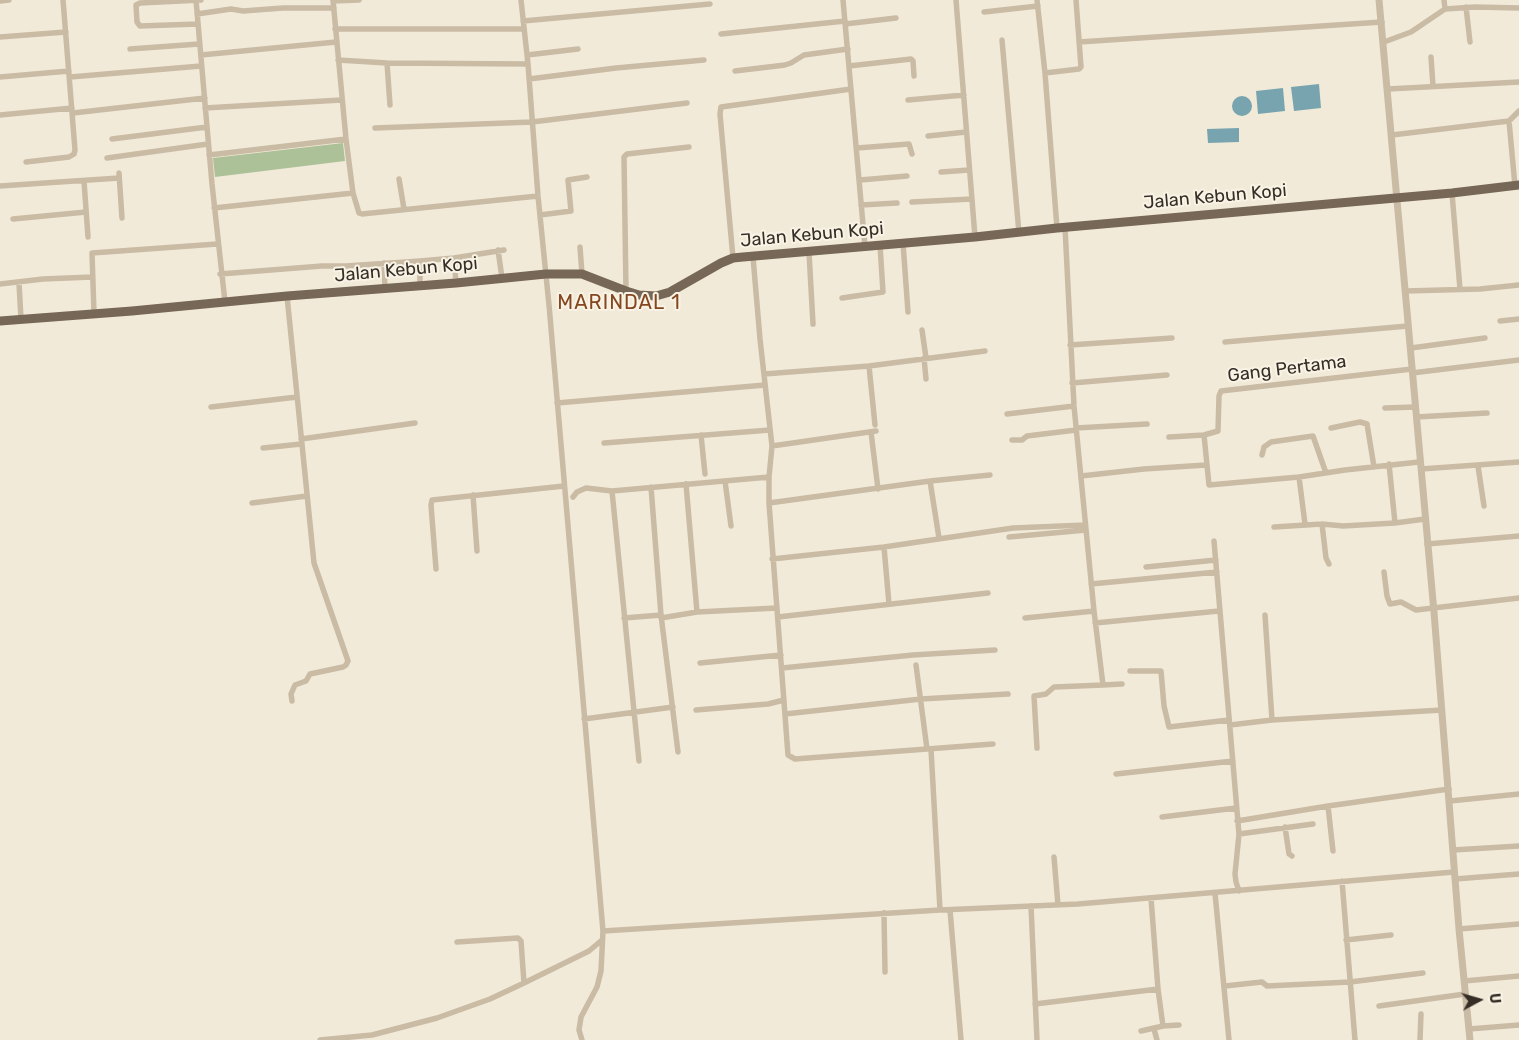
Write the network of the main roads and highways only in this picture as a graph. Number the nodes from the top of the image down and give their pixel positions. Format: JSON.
{"nodes":[{"id":1,"x":1518,"y":187,"type":"edge"},
{"id":2,"x":0,"y":321,"type":"edge"}],
"edges":[{"from":1,"to":2,"type":"main road","name":"Jalan Kebun Kopi"}]}
